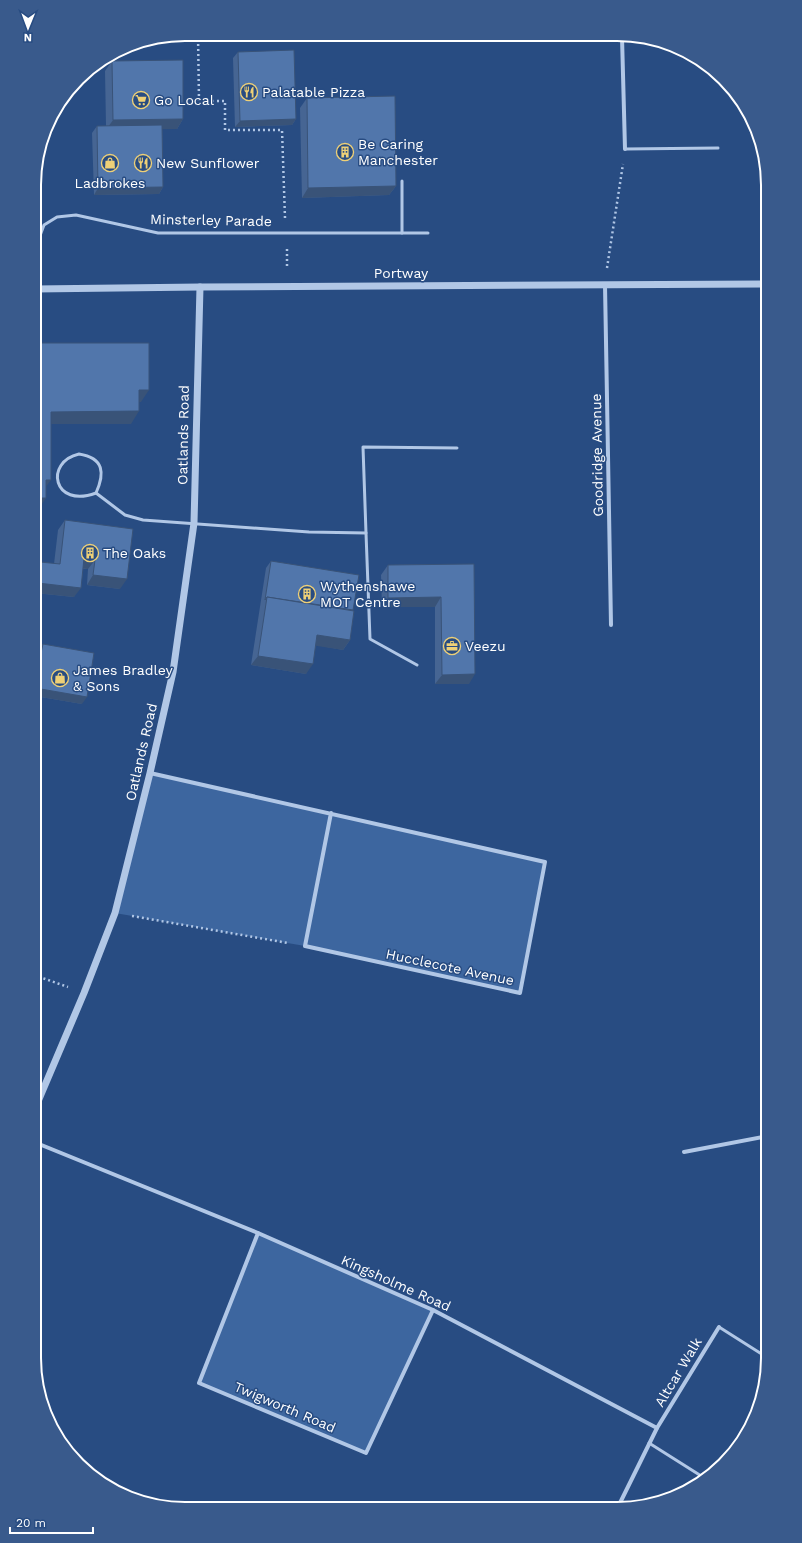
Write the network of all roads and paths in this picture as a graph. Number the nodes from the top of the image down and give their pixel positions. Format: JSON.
{"nodes":[{"id":1,"x":198,"y":41,"type":"edge"},
{"id":2,"x":622,"y":41,"type":"edge"},
{"id":3,"x":718,"y":148,"type":"dead end"},
{"id":4,"x":625,"y":149,"type":"junction"},
{"id":5,"x":402,"y":181,"type":"dead end"},
{"id":6,"x":286,"y":224,"type":"dead end"},
{"id":7,"x":41,"y":233,"type":"edge"},
{"id":8,"x":402,"y":233,"type":"junction"},
{"id":9,"x":428,"y":233,"type":"dead end"},
{"id":10,"x":605,"y":284,"type":"junction"},
{"id":11,"x":761,"y":284,"type":"edge"},
{"id":12,"x":200,"y":287,"type":"junction"},
{"id":13,"x":41,"y":289,"type":"edge"},
{"id":14,"x":457,"y":448,"type":"dead end"},
{"id":15,"x":96,"y":493,"type":"junction"},
{"id":16,"x":194,"y":523,"type":"junction"},
{"id":17,"x":366,"y":533,"type":"junction"},
{"id":18,"x":611,"y":625,"type":"dead end"},
{"id":19,"x":417,"y":664,"type":"dead end"},
{"id":20,"x":150,"y":773,"type":"junction"},
{"id":21,"x":331,"y":813,"type":"junction"},
{"id":22,"x":115,"y":913,"type":"junction"},
{"id":23,"x":305,"y":946,"type":"junction"},
{"id":24,"x":41,"y":978,"type":"edge"},
{"id":25,"x":84,"y":993,"type":"junction"},
{"id":26,"x":41,"y":1094,"type":"edge"},
{"id":27,"x":761,"y":1137,"type":"edge"},
{"id":28,"x":41,"y":1145,"type":"edge"},
{"id":29,"x":684,"y":1152,"type":"dead end"},
{"id":30,"x":258,"y":1233,"type":"junction"},
{"id":31,"x":433,"y":1310,"type":"junction"},
{"id":32,"x":719,"y":1327,"type":"joint"},
{"id":33,"x":761,"y":1354,"type":"edge"},
{"id":34,"x":657,"y":1428,"type":"junction"},
{"id":35,"x":649,"y":1443,"type":"junction"},
{"id":36,"x":700,"y":1475,"type":"edge"},
{"id":37,"x":620,"y":1502,"type":"edge"}],
"edges":[{"from":1,"to":6,"type":"path"},
{"from":2,"to":4,"type":"street"},
{"from":3,"to":4,"type":"lane"},
{"from":4,"to":10,"type":"path"},
{"from":5,"to":8,"type":"lane"},
{"from":7,"to":8,"type":"lane","name":"Minsterley Parade"},
{"from":8,"to":9,"type":"lane","name":"Minsterley Parade"},
{"from":10,"to":11,"type":"street","name":"Portway"},
{"from":10,"to":12,"type":"street","name":"Portway"},
{"from":10,"to":18,"type":"street","name":"Goodridge Avenue"},
{"from":12,"to":13,"type":"street","name":"Portway"},
{"from":12,"to":16,"type":"street","name":"Oatlands Road"},
{"from":14,"to":17,"type":"lane"},
{"from":15,"to":15,"type":"lane"},
{"from":15,"to":16,"type":"lane"},
{"from":16,"to":17,"type":"lane"},
{"from":16,"to":20,"type":"street","name":"Oatlands Road"},
{"from":17,"to":19,"type":"lane"},
{"from":20,"to":21,"type":"street","name":"Hucclecote Avenue"},
{"from":20,"to":22,"type":"street","name":"Oatlands Road"},
{"from":21,"to":23,"type":"street"},
{"from":21,"to":23,"type":"street","name":"Hucclecote Avenue"},
{"from":22,"to":23,"type":"path"},
{"from":22,"to":25,"type":"street","name":"Oatlands Road"},
{"from":24,"to":25,"type":"path"},
{"from":25,"to":26,"type":"street","name":"Oatlands Road"},
{"from":27,"to":29,"type":"street"},
{"from":28,"to":30,"type":"street","name":"Kingsholme Road"},
{"from":30,"to":31,"type":"street","name":"Kingsholme Road"},
{"from":30,"to":31,"type":"street","name":"Twigworth Road"},
{"from":31,"to":34,"type":"street","name":"Kingsholme Road"},
{"from":32,"to":33,"type":"lane"},
{"from":32,"to":34,"type":"street","name":"Altcar Walk"},
{"from":34,"to":35,"type":"street"},
{"from":35,"to":36,"type":"lane"},
{"from":35,"to":37,"type":"street"}]}
